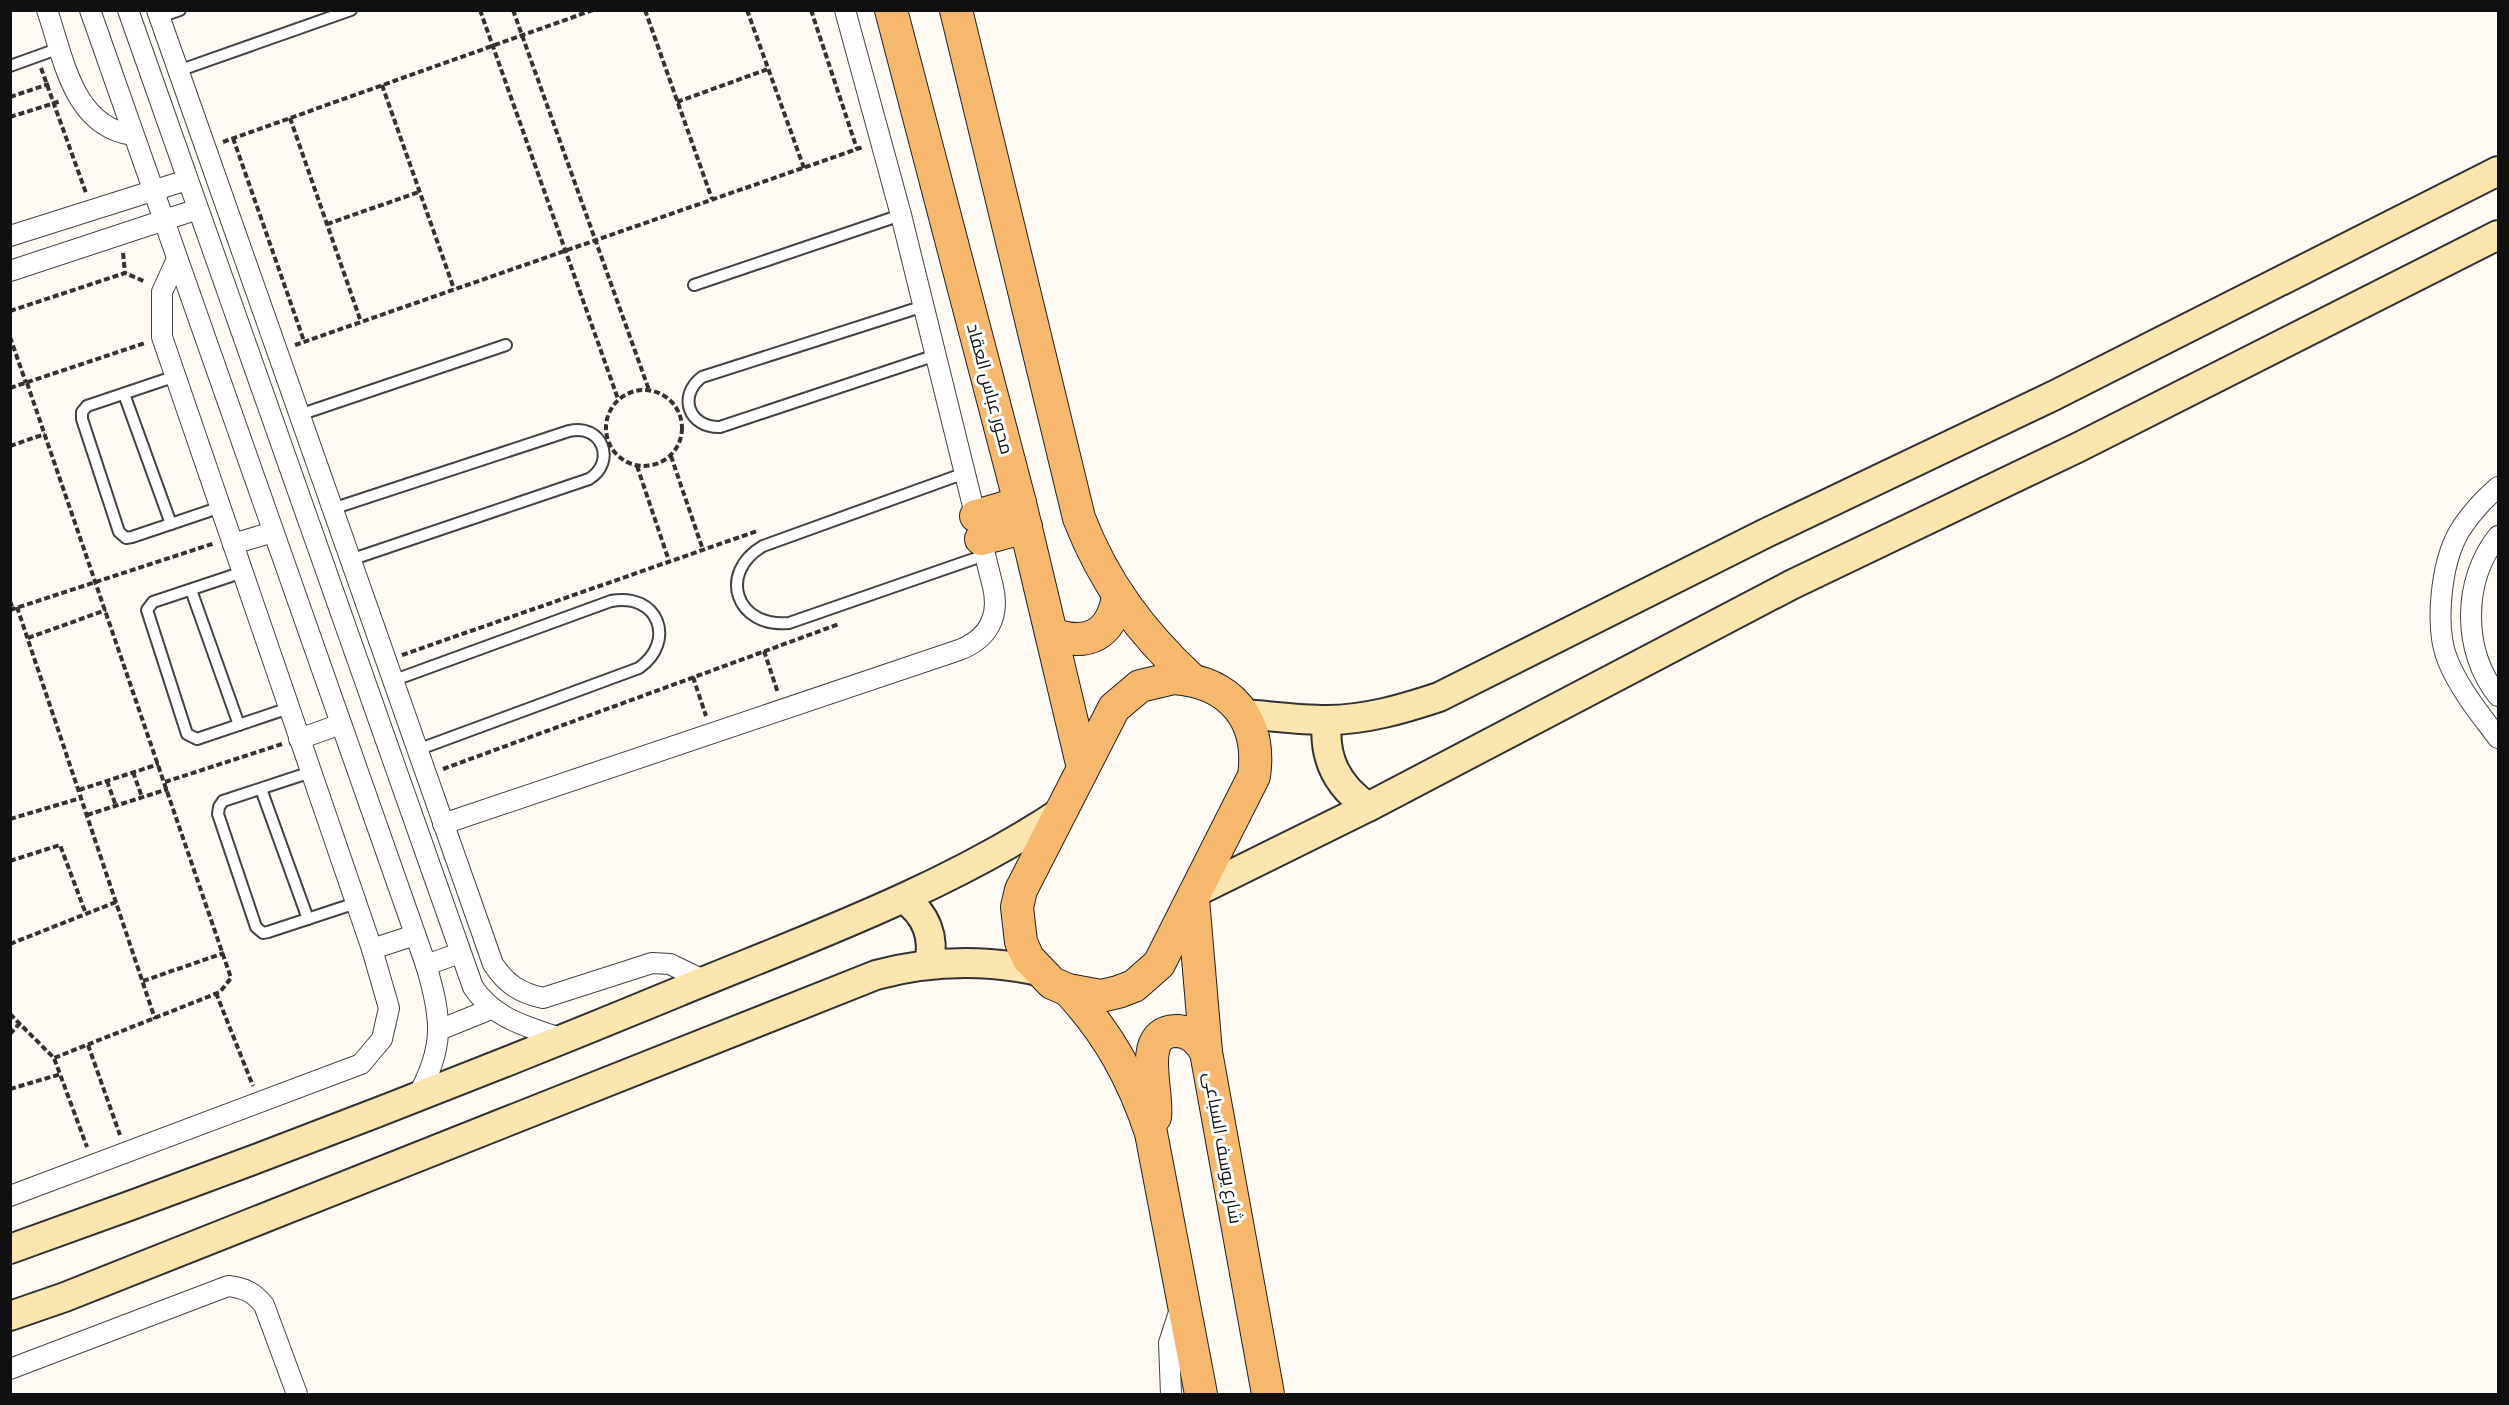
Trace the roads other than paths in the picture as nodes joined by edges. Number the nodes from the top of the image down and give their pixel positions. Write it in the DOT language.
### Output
graph roads {
  1 [pos="47,10"];
  2 [pos="90,10"];
  3 [pos="128,10"];
  4 [pos="180,10"];
  5 [pos="351,10"];
  6 [pos="845,10"];
  7 [pos="891,10"];
  8 [pos="956,10"];
  9 [pos="159,14"];
  10 [pos="60,48"];
  11 [pos="10,52"];
  12 [pos="13,65"];
  13 [pos="178,71"];
  14 [pos="133,135"];
  15 [pos="2499,171"];
  16 [pos="187,180"];
  17 [pos="153,190"];
  18 [pos="198,209"];
  19 [pos="901,215"];
  20 [pos="164,221"];
  21 [pos="2499,235"];
  22 [pos="10,236"];
  23 [pos="177,259"];
  24 [pos="10,271"];
  25 [pos="694,285"];
  26 [pos="924,306"];
  27 [pos="506,345"];
  28 [pos="936,355"];
  29 [pos="176,376"];
  30 [pos="124,394"];
  31 [pos="299,415"];
  32 [pos="965,473"];
  33 [pos="2499,487"];
  34 [pos="220,507"];
  35 [pos="332,509"];
  36 [pos="1023,515"];
  37 [pos="171,524"];
  38 [pos="273,532"];
  39 [pos="2499,536"];
  40 [pos="981,537"];
  41 [pos="232,541"];
  42 [pos="350,560"];
  43 [pos="243,572"];
  44 [pos="191,590"];
  45 [pos="1118,597"];
  46 [pos="1052,634"];
  47 [pos="1191,679"];
  48 [pos="392,681"];
  49 [pos="2499,696"];
  50 [pos="289,708"];
  51 [pos="1244,714"];
  52 [pos="1327,720"];
  53 [pos="341,724"];
  54 [pos="239,725"];
  55 [pos="2499,738"];
  56 [pos="300,739"];
  57 [pos="417,750"];
  58 [pos="1083,768"];
  59 [pos="311,772"];
  60 [pos="261,789"];
  61 [pos="1368,807"];
  62 [pos="1061,812"];
  63 [pos="443,824"];
  64 [pos="464,883"];
  65 [pos="1194,895"];
  66 [pos="904,899"];
  67 [pos="356,903"];
  68 [pos="308,919"];
  69 [pos="452,927"];
  70 [pos="416,934"];
  71 [pos="372,949"];
  72 [pos="460,953"];
  73 [pos="929,963"];
  74 [pos="426,965"];
  75 [pos="1039,971"];
  76 [pos="705,981"];
  77 [pos="1068,990"];
  78 [pos="491,1008"];
  79 [pos="439,1030"];
  80 [pos="563,1040"];
  81 [pos="1206,1053"];
  82 [pos="417,1097"];
  83 [pos="1151,1133"];
  84 [pos="10,1196"];
  85 [pos="10,1249"];
  86 [pos="1184,1298"];
  87 [pos="10,1316"];
  88 [pos="10,1369"];
  89 [pos="297,1395"];
  90 [pos="1171,1395"];
  91 [pos="1201,1395"];
  92 [pos="1268,1395"];
  1 -- 10 [label="street"];
  2 -- 14 [label="street"];
  3 -- 16 [label="street"];
  4 -- 9 [label="lane"];
  5 -- 13 [label="lane"];
  6 -- 19 [label="street"];
  7 -- 36 [label="main road, محور عباس العقاد"];
  8 -- 45 [label="main road"];
  9 -- 13 [label="street"];
  10 -- 12 [label="lane"];
  10 -- 14 [label="street"];
  11 -- 12 [label="lane"];
  13 -- 31 [label="street"];
  14 -- 17 [label="street"];
  15 -- 52 [label="main road"];
  16 -- 17 [label="street"];
  16 -- 18 [label="street"];
  17 -- 20 [label="street"];
  17 -- 22 [label="street"];
  18 -- 20 [label="street"];
  18 -- 69 [label="street"];
  19 -- 25 [label="lane"];
  19 -- 26 [label="street"];
  20 -- 23 [label="street"];
  20 -- 24 [label="street"];
  21 -- 61 [label="main road"];
  23 -- 29 [label="street"];
  23 -- 38 [label="street"];
  26 -- 28 [label="street"];
  26 -- 28 [label="lane"];
  27 -- 31 [label="lane"];
  28 -- 32 [label="street"];
  29 -- 30 [label="lane"];
  29 -- 34 [label="street"];
  30 -- 37 [label="lane"];
  30 -- 37 [label="lane"];
  31 -- 35 [label="street"];
  32 -- 40 [label="street"];
  32 -- 40 [label="lane"];
  33 -- 55 [label="street"];
  34 -- 37 [label="lane"];
  34 -- 41 [label="street"];
  35 -- 42 [label="street"];
  35 -- 42 [label="lane"];
  36 -- 40 [label="main road"];
  36 -- 46 [label="main road, محور عباس العقاد"];
  38 -- 41 [label="street"];
  38 -- 53 [label="street"];
  39 -- 49 [label="street"];
  40 -- 63 [label="street"];
  41 -- 43 [label="street"];
  42 -- 48 [label="street"];
  43 -- 44 [label="lane"];
  43 -- 50 [label="street"];
  44 -- 54 [label="lane"];
  44 -- 54 [label="lane"];
  45 -- 46 [label="main road"];
  45 -- 47 [label="main road"];
  46 -- 58 [label="main road, محور عباس العقاد"];
  47 -- 51 [label="main road"];
  47 -- 58 [label="main road"];
  48 -- 57 [label="street"];
  48 -- 57 [label="lane"];
  50 -- 54 [label="lane"];
  50 -- 56 [label="street"];
  51 -- 52 [label="main road"];
  51 -- 65 [label="main road"];
  52 -- 61 [label="main road"];
  53 -- 56 [label="street"];
  53 -- 70 [label="street"];
  56 -- 59 [label="street"];
  57 -- 63 [label="street"];
  58 -- 62 [label="main road"];
  59 -- 60 [label="lane"];
  59 -- 67 [label="street"];
  60 -- 68 [label="lane"];
  60 -- 68 [label="lane"];
  61 -- 65 [label="main road"];
  62 -- 66 [label="main road"];
  62 -- 75 [label="main road"];
  63 -- 64 [label="street"];
  64 -- 69 [label="street"];
  64 -- 76 [label="street"];
  65 -- 77 [label="main road"];
  65 -- 81 [label="main road, شارع يوسف السباعى"];
  66 -- 73 [label="main road"];
  66 -- 76 [label="main road"];
  67 -- 68 [label="lane"];
  67 -- 71 [label="street"];
  69 -- 72 [label="street"];
  70 -- 71 [label="street"];
  70 -- 74 [label="street"];
  71 -- 84 [label="street"];
  72 -- 74 [label="street"];
  72 -- 78 [label="street"];
  73 -- 75 [label="main road"];
  73 -- 87 [label="main road"];
  74 -- 79 [label="street"];
  75 -- 77 [label="main road"];
  76 -- 80 [label="main road"];
  77 -- 83 [label="main road"];
  78 -- 79 [label="street"];
  78 -- 80 [label="street"];
  79 -- 82 [label="street"];
  80 -- 82 [label="main road"];
  81 -- 83 [label="main road"];
  81 -- 92 [label="main road, شارع يوسف السباعى"];
  82 -- 85 [label="main road"];
  83 -- 86 [label="main road"];
  86 -- 90 [label="street"];
  86 -- 91 [label="main road"];
  88 -- 89 [label="street"];
}
